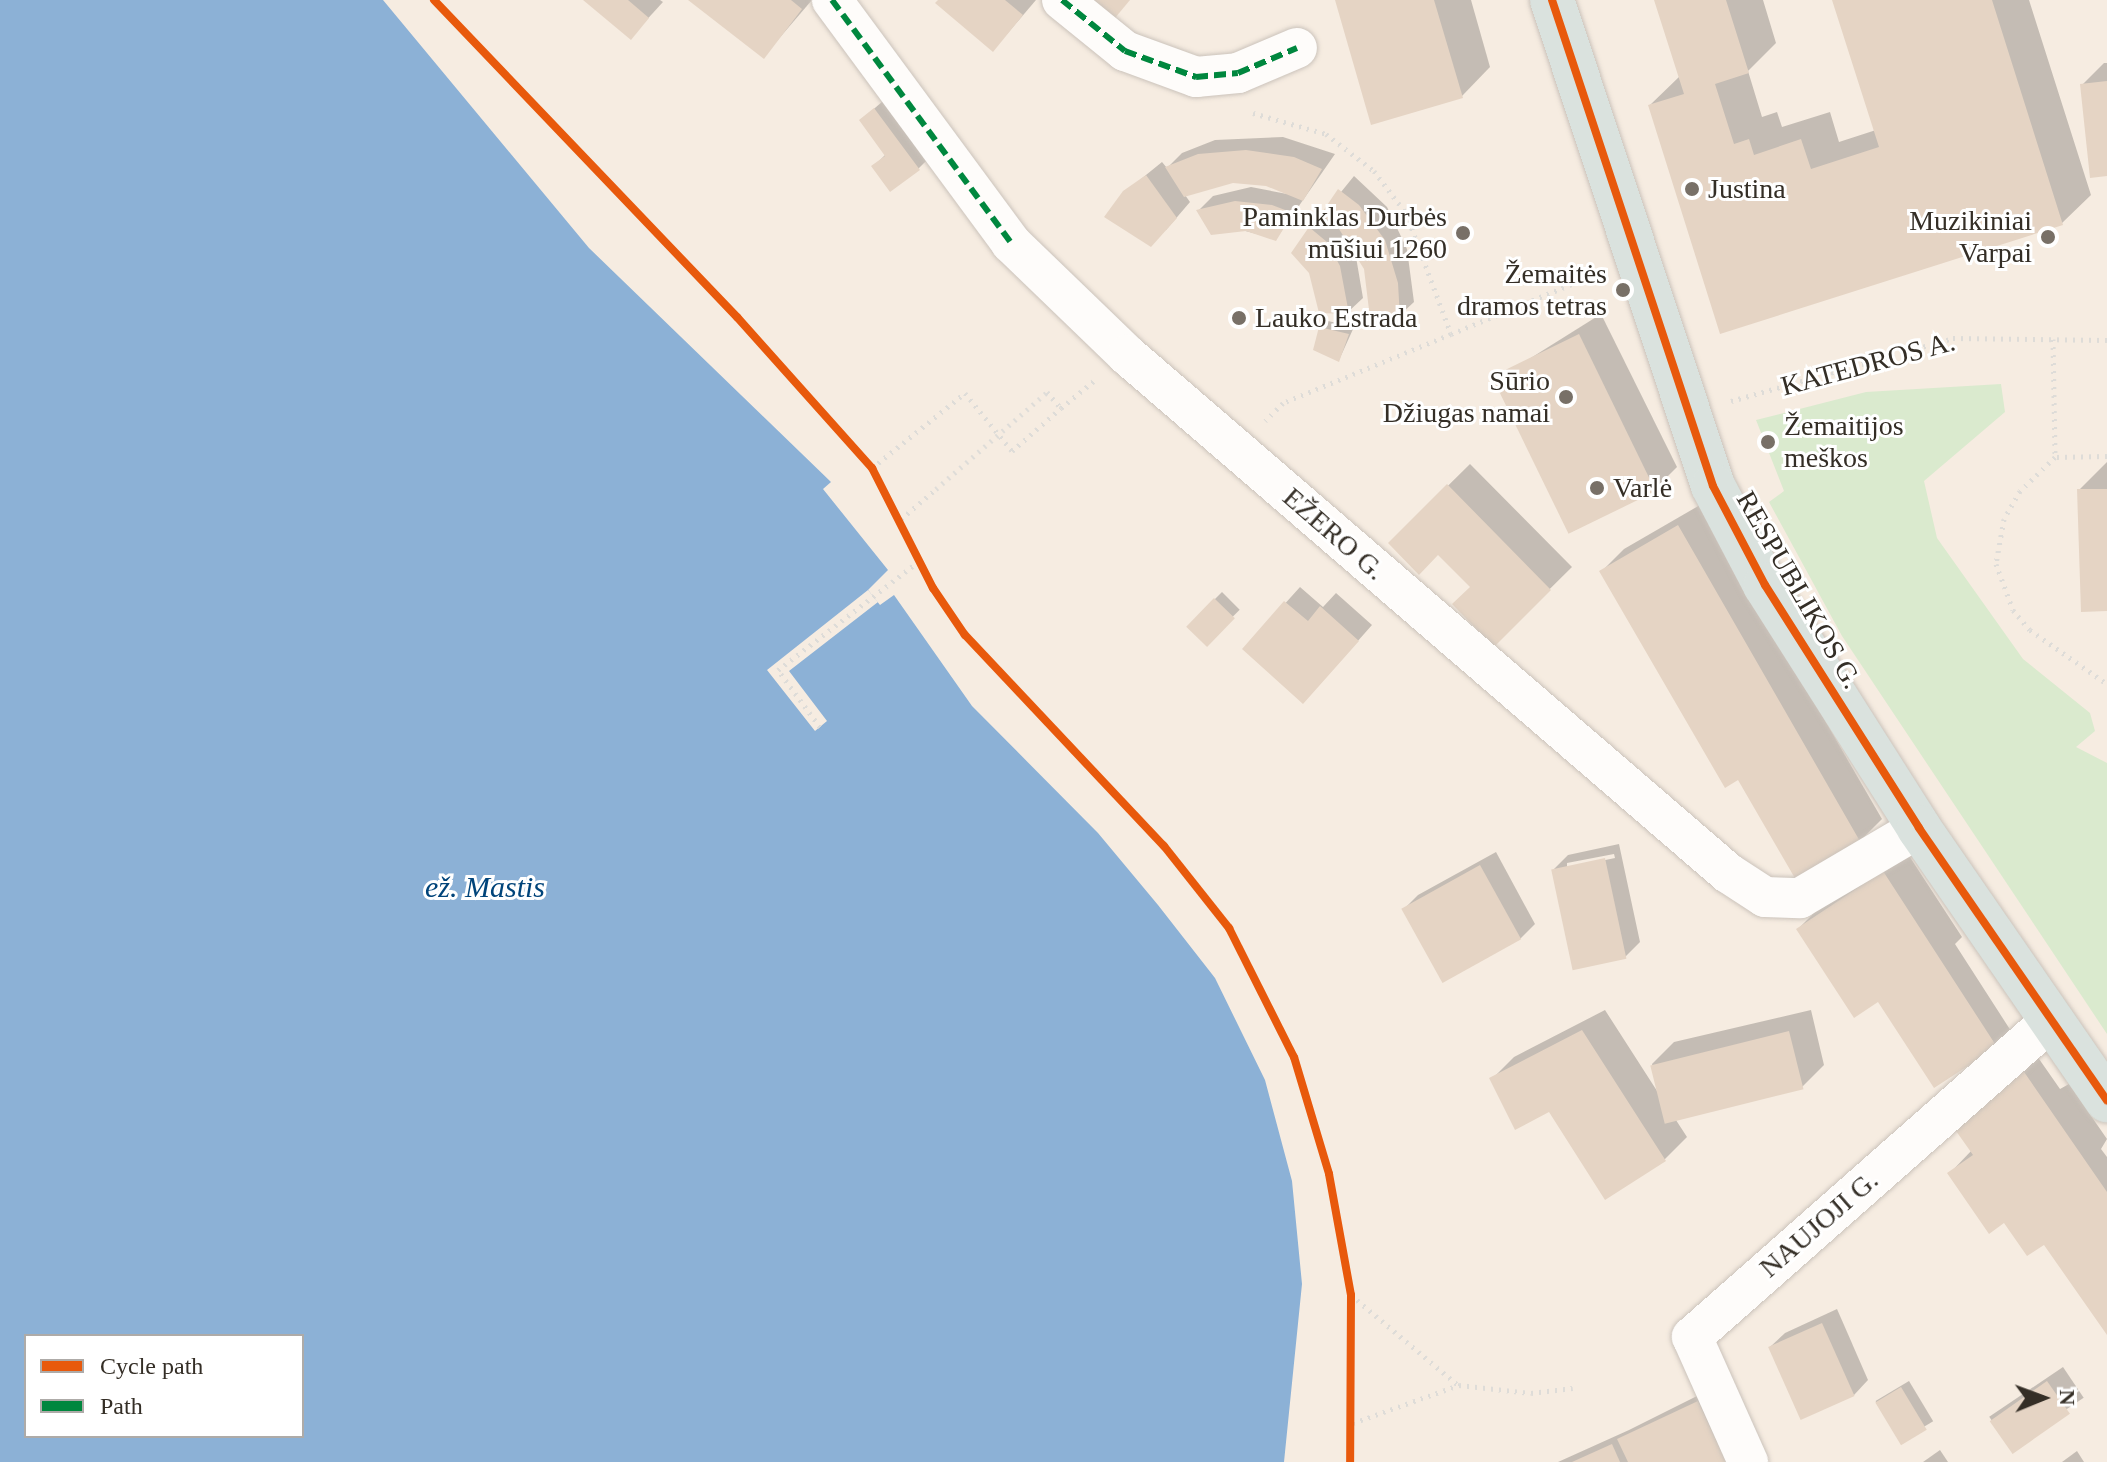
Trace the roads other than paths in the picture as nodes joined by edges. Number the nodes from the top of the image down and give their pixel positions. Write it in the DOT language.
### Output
graph roads {
  1 [pos="832,0"];
  2 [pos="1062,0"];
  3 [pos="1552,0"];
  4 [pos="1297,48"];
  5 [pos="1919,828"];
  6 [pos="2050,1021"];
  7 [pos="2107,1101"];
  8 [pos="1748,1462"];
  1 -- 5 [label="street, EŽERO G."];
  2 -- 4 [label="street"];
  3 -- 5 [label="main road, RESPUBLIKOS G."];
  5 -- 6 [label="main road, RESPUBLIKOS G."];
  6 -- 7 [label="main road, RESPUBLIKOS G."];
  6 -- 8 [label="street, NAUJOJI G."];
}
